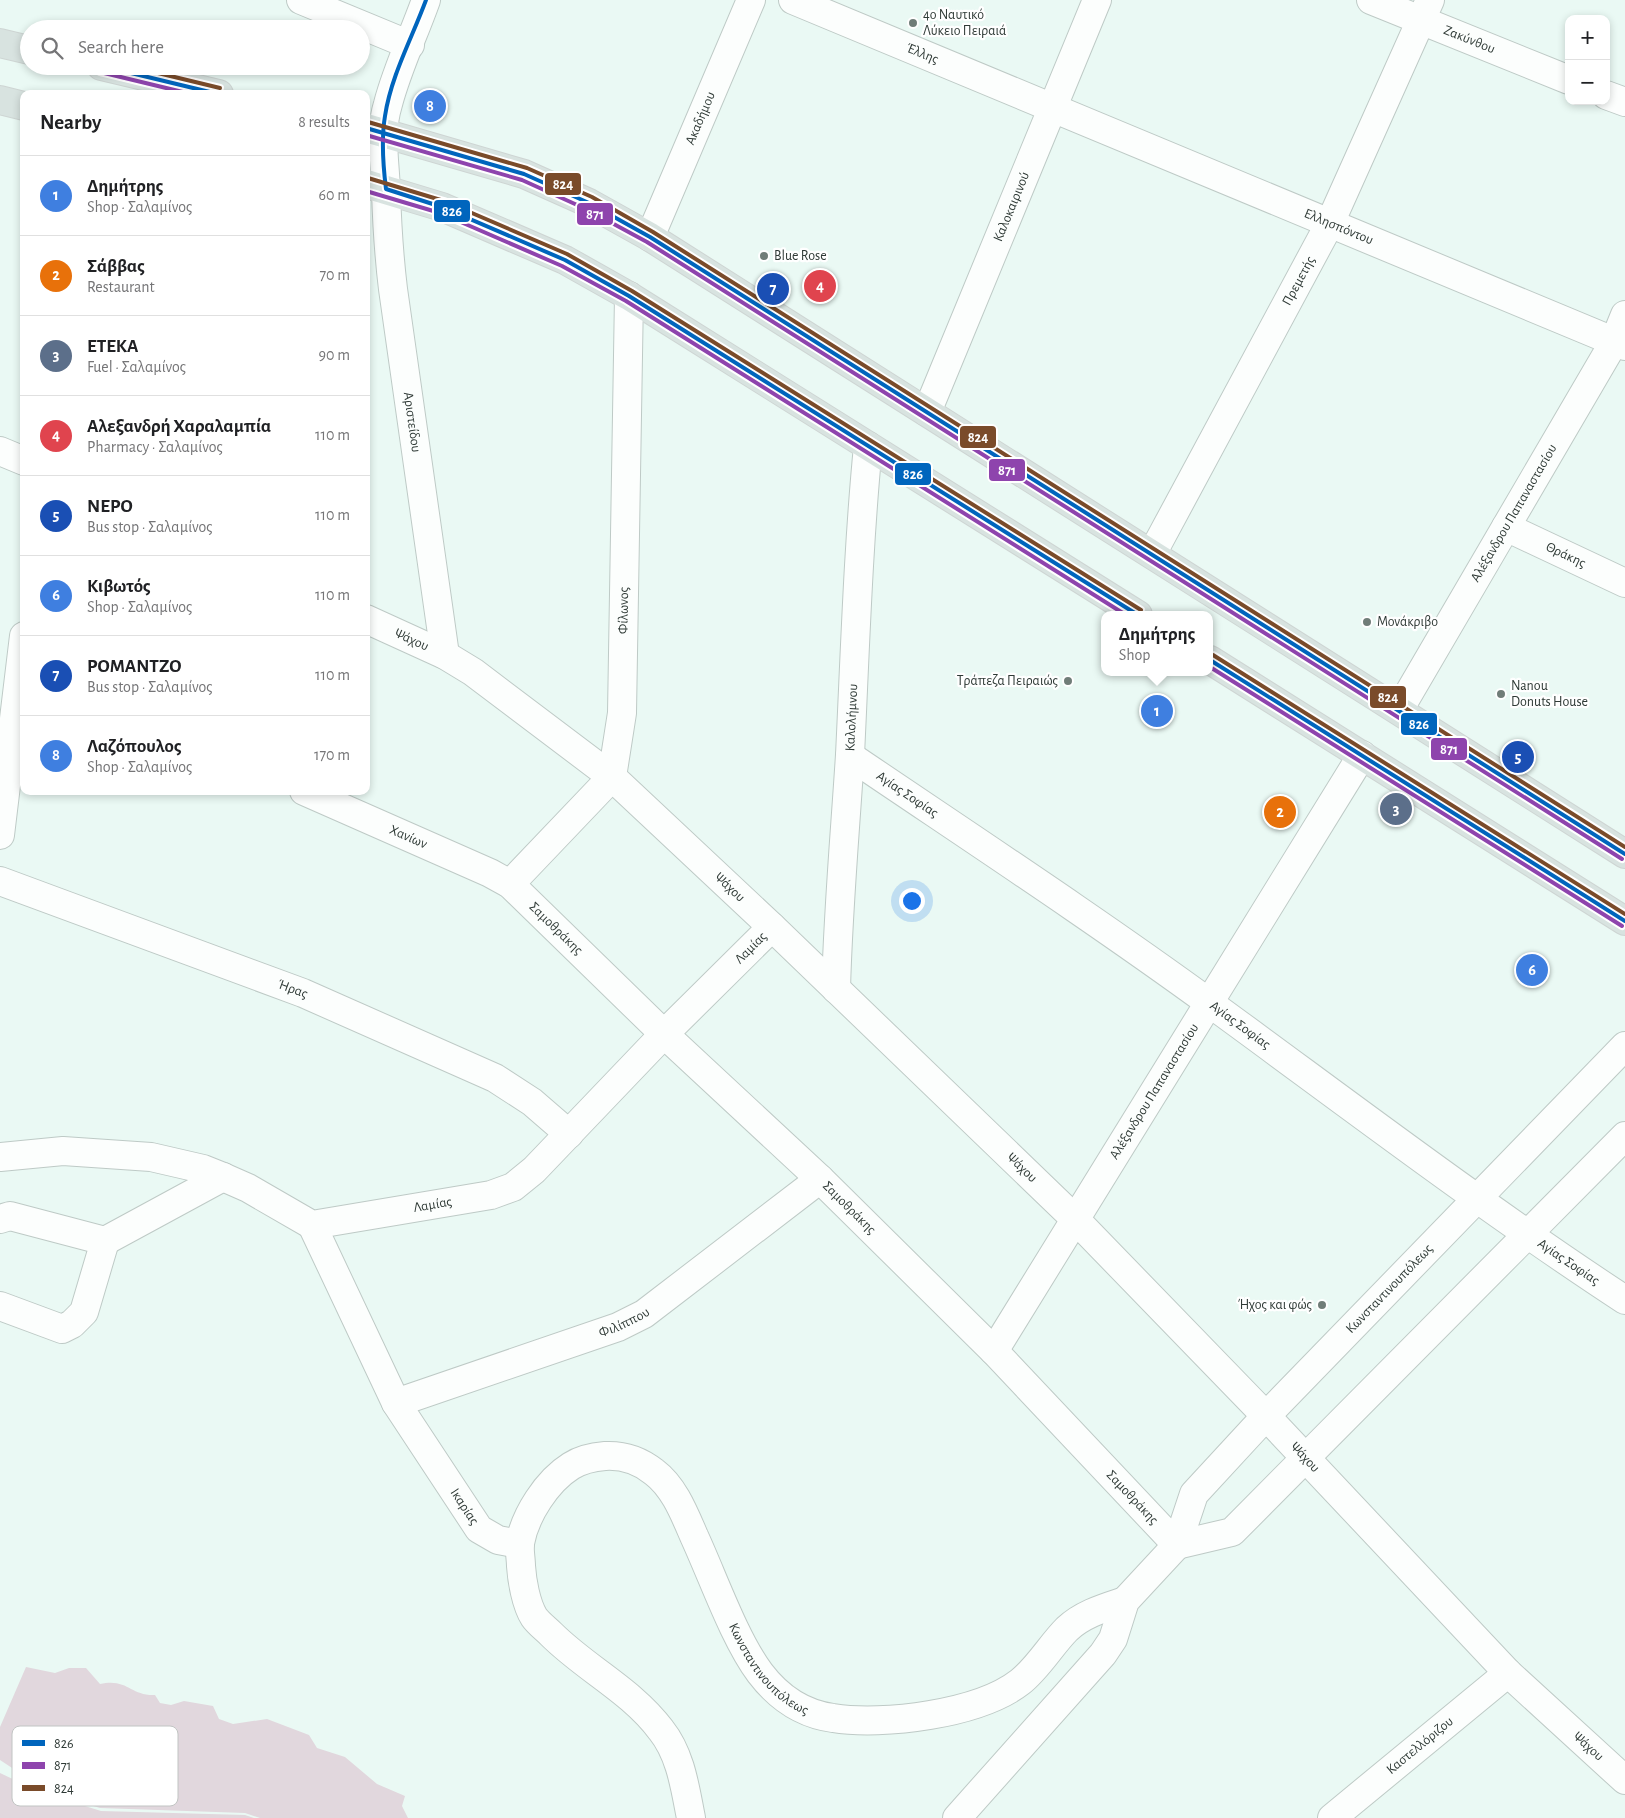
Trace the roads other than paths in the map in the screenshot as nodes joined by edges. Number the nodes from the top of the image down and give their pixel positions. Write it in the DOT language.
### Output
graph roads {
  1 [pos="301,0"];
  2 [pos="426,0"];
  3 [pos="751,0"];
  4 [pos="793,0"];
  5 [pos="1096,0"];
  6 [pos="1371,0"];
  7 [pos="1425,11"];
  8 [pos="349,20"];
  9 [pos="370,28"];
  10 [pos="0,43"];
  11 [pos="410,45"];
  12 [pos="20,48"];
  13 [pos="139,75"];
  14 [pos="1565,78"];
  15 [pos="202,90"];
  16 [pos="1610,96"];
  17 [pos="0,100"];
  18 [pos="1625,102"];
  19 [pos="20,105"];
  20 [pos="1051,108"];
  21 [pos="375,130"];
  22 [pos="376,186"];
  23 [pos="1330,223"];
  24 [pos="650,237"];
  25 [pos="629,296"];
  26 [pos="1625,315"];
  27 [pos="1620,344"];
  28 [pos="927,412"];
  29 [pos="868,446"];
  30 [pos="0,451"];
  31 [pos="20,459"];
  32 [pos="1506,527"];
  33 [pos="1152,554"];
  34 [pos="1625,583"];
  35 [pos="1132,611"];
  36 [pos="370,621"];
  37 [pos="20,648"];
  38 [pos="445,655"];
  39 [pos="1213,662"];
  40 [pos="14,666"];
  41 [pos="1399,710"];
  42 [pos="1362,755"];
  43 [pos="850,756"];
  44 [pos="612,777"];
  45 [pos="313,795"];
  46 [pos="0,835"];
  47 [pos="1625,854"];
  48 [pos="0,881"];
  49 [pos="510,884"];
  50 [pos="1625,921"];
  51 [pos="772,926"];
  52 [pos="836,989"];
  53 [pos="1208,1002"];
  54 [pos="664,1034"];
  55 [pos="1625,1046"];
  56 [pos="569,1134"];
  57 [pos="1625,1136"];
  58 [pos="0,1157"];
  59 [pos="223,1178"];
  60 [pos="820,1179"];
  61 [pos="1477,1200"];
  62 [pos="0,1218"];
  63 [pos="1074,1218"];
  64 [pos="312,1225"];
  65 [pos="1527,1236"];
  66 [pos="105,1241"];
  67 [pos="1625,1300"];
  68 [pos="0,1306"];
  69 [pos="994,1351"];
  70 [pos="396,1404"];
  71 [pos="1266,1416"];
  72 [pos="1306,1459"];
  73 [pos="520,1544"];
  74 [pos="1177,1545"];
  75 [pos="1124,1601"];
  76 [pos="1508,1673"];
  77 [pos="1625,1780"];
  78 [pos="691,1818"];
  79 [pos="957,1818"];
  80 [pos="1332,1818"];
  1 -- 8 [label="street"];
  2 -- 11 [label="street, Αριστείδου"];
  3 -- 24 [label="street, Ακαδήμου"];
  4 -- 20 [label="street, Έλλης"];
  5 -- 20 [label="street, Καλοκαιρινού"];
  6 -- 7 [label="street, Ζακύνθου"];
  7 -- 14 [label="street, Ζακύνθου"];
  7 -- 23 [label="street, Πρεμετής"];
  9 -- 11 [label="street"];
  10 -- 12 [label="main road"];
  11 -- 21 [label="street, Αριστείδου"];
  13 -- 15 [label="main road"];
  16 -- 18 [label="street"];
  17 -- 19 [label="main road"];
  20 -- 23 [label="street, Ελλησπόντου"];
  20 -- 28 [label="street, Καλοκαιρινού"];
  21 -- 22 [label="street, Αριστείδου"];
  21 -- 24 [label="main road"];
  22 -- 25 [label="main road"];
  22 -- 38 [label="street, Αριστείδου"];
  23 -- 27 [label="street, Ελλησπόντου"];
  23 -- 33 [label="street, Πρεμετής"];
  24 -- 28 [label="main road"];
  25 -- 29 [label="main road"];
  25 -- 44 [label="street, Φίλωνος"];
  26 -- 27 [label="street, Αλέξανδρου Παπαναστασίου"];
  27 -- 32 [label="street, Αλέξανδρου Παπαναστασίου"];
  28 -- 33 [label="main road"];
  29 -- 35 [label="main road"];
  29 -- 43 [label="street, Καλολήμνου"];
  30 -- 31 [label="street"];
  32 -- 34 [label="street, Θράκης"];
  32 -- 41 [label="street, Αλέξανδρου Παπαναστασίου"];
  33 -- 41 [label="main road"];
  36 -- 38 [label="street, Ψάχου"];
  37 -- 40 [label="street"];
  38 -- 44 [label="street, Ψάχου"];
  39 -- 42 [label="main road"];
  40 -- 46 [label="street"];
  41 -- 47 [label="main road"];
  42 -- 50 [label="main road"];
  42 -- 53 [label="street, Αλέξανδρου Παπαναστασίου"];
  43 -- 52 [label="street, Καλολήμνου"];
  43 -- 53 [label="street, Αγίας Σοφίας"];
  44 -- 49 [label="street"];
  44 -- 51 [label="street, Ψάχου"];
  45 -- 49 [label="street, Χανίων"];
  48 -- 56 [label="street, Ήρας"];
  49 -- 54 [label="street, Σαμοθράκης"];
  51 -- 52 [label="street, Ψάχου"];
  51 -- 54 [label="street, Λαμίας"];
  52 -- 63 [label="street, Ψάχου"];
  53 -- 61 [label="street, Αγίας Σοφίας"];
  53 -- 63 [label="street, Αλέξανδρου Παπαναστασίου"];
  54 -- 56 [label="street, Λαμίας"];
  54 -- 60 [label="street, Σαμοθράκης"];
  55 -- 61 [label="street, Κωνσταντινουπόλεως"];
  56 -- 64 [label="street, Λαμίας"];
  57 -- 65 [label="street"];
  58 -- 59 [label="street"];
  59 -- 64 [label="street"];
  59 -- 66 [label="street"];
  60 -- 69 [label="street, Σαμοθράκης"];
  60 -- 70 [label="street, Φιλίππου"];
  61 -- 65 [label="street, Αγίας Σοφίας"];
  61 -- 71 [label="street, Κωνσταντινουπόλεως"];
  62 -- 66 [label="street"];
  63 -- 69 [label="street, Αλέξανδρου Παπαναστασίου"];
  63 -- 71 [label="street, Ψάχου"];
  64 -- 70 [label="street, Ικαρίας"];
  65 -- 67 [label="street, Αγίας Σοφίας"];
  65 -- 72 [label="street"];
  66 -- 68 [label="street"];
  69 -- 74 [label="street, Σαμοθράκης"];
  70 -- 73 [label="street, Ικαρίας"];
  71 -- 72 [label="street, Ψάχου"];
  71 -- 74 [label="street, Κωνσταντινουπόλεως"];
  72 -- 74 [label="street"];
  72 -- 76 [label="street, Ψάχου"];
  73 -- 75 [label="street, Κωνσταντινουπόλεως"];
  73 -- 78 [label="street"];
  74 -- 75 [label="street, Κωνσταντινουπόλεως"];
  75 -- 79 [label="street, Κωνσταντινουπόλεως"];
  76 -- 77 [label="street, Ψάχου"];
  76 -- 80 [label="street, Καστελλόριζου"];
}
